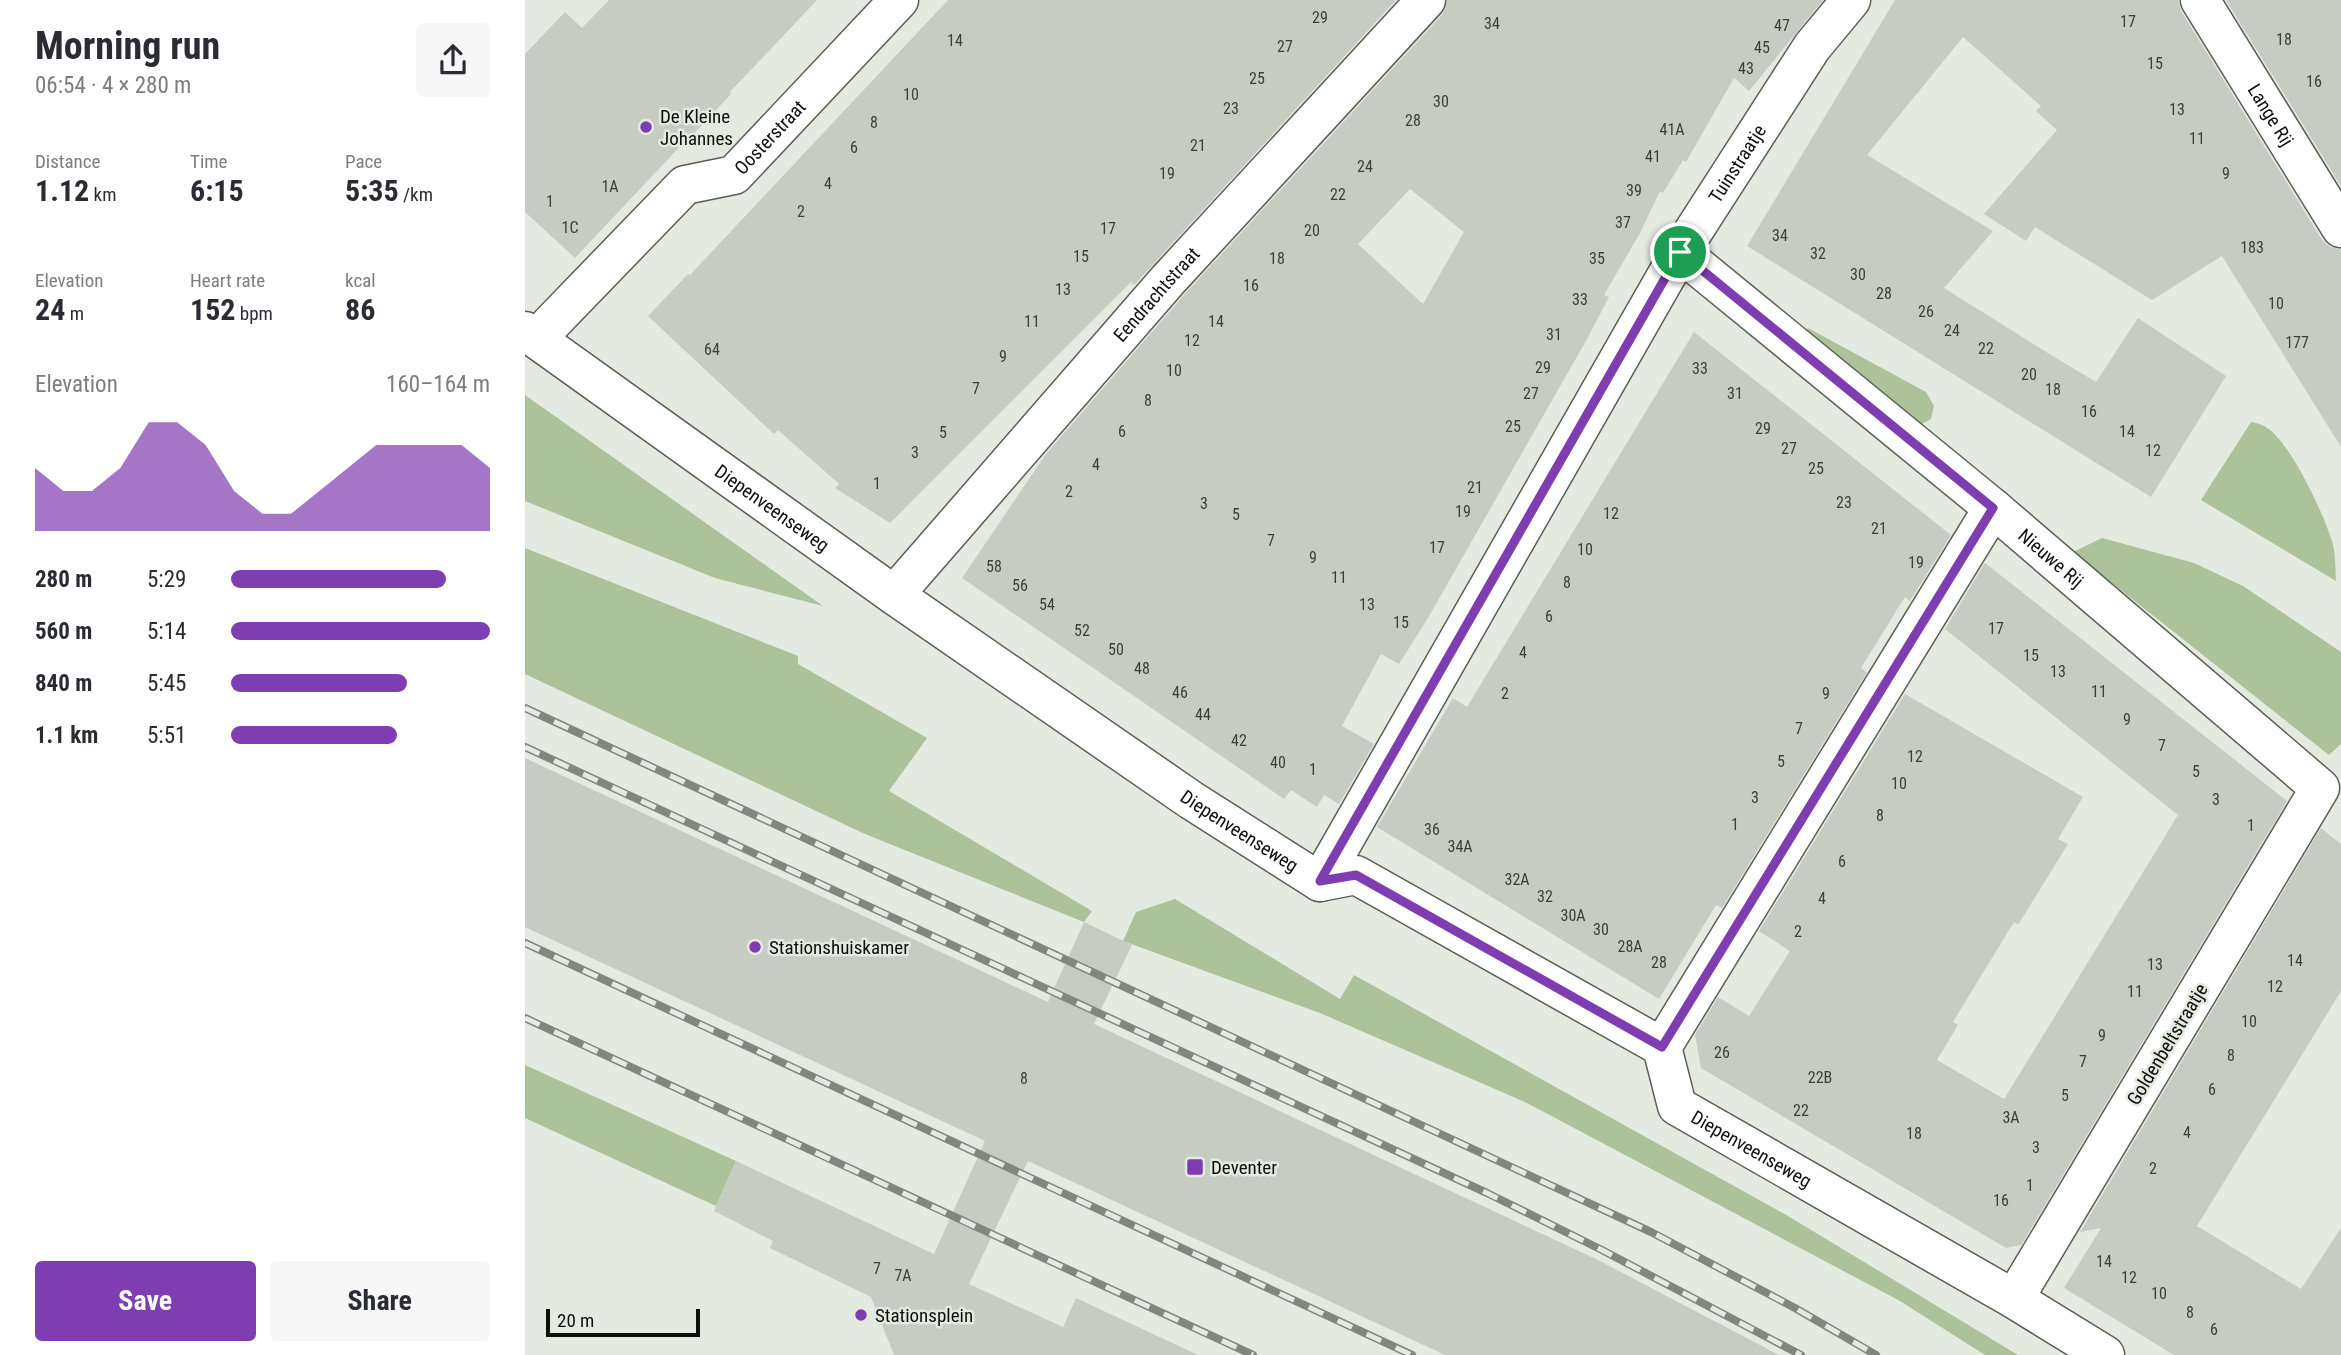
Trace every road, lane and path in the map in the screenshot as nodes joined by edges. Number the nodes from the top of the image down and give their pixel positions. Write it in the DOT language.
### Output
graph roads {
  1 [pos="899,0"];
  2 [pos="1426,0"];
  3 [pos="1851,0"];
  4 [pos="2200,0"];
  5 [pos="2341,228"];
  6 [pos="1680,252"];
  7 [pos="531,335"];
  8 [pos="1993,508"];
  9 [pos="894,595"];
  10 [pos="2320,788"];
  11 [pos="1320,881"];
  12 [pos="1662,1047"];
  13 [pos="2014,1299"];
  14 [pos="2105,1355"];
  1 -- 7 [label="street, Oosterstraat"];
  2 -- 9 [label="street, Eendrachtstraat"];
  3 -- 6 [label="street, Tuinstraatje"];
  4 -- 5 [label="street, Lange Rij"];
  6 -- 8 [label="street, Nieuwe Rij"];
  6 -- 11 [label="street, Tuinstraatje"];
  7 -- 9 [label="street, Diepenveenseweg"];
  8 -- 10 [label="street, Nieuwe Rij"];
  8 -- 12 [label="street"];
  9 -- 11 [label="street, Diepenveenseweg"];
  10 -- 13 [label="street, Goldenbeltstraatje"];
  11 -- 12 [label="street, Diepenveenseweg"];
  12 -- 13 [label="street, Diepenveenseweg"];
  13 -- 14 [label="street, Diepenveenseweg"];
}
